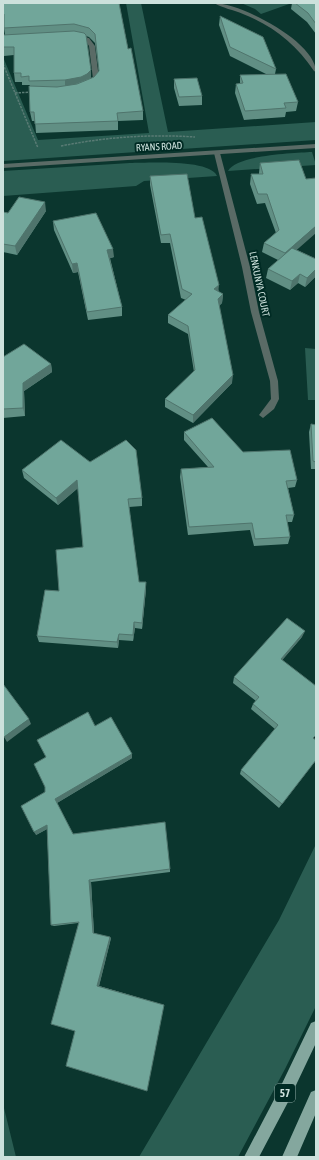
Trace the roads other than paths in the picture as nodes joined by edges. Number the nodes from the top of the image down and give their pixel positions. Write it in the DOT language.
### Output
graph roads {
  1 [pos="217,3"];
  2 [pos="63,37"];
  3 [pos="315,67"];
  4 [pos="84,88"];
  5 [pos="316,146"];
  6 [pos="217,153"];
  7 [pos="3,166"];
  8 [pos="263,415"];
  9 [pos="316,1028"];
  10 [pos="316,1097"];
  11 [pos="251,1157"];
  12 [pos="289,1157"];
  1 -- 3 [label="street"];
  2 -- 4 [label="street"];
  5 -- 6 [label="street, RYANS ROAD"];
  6 -- 7 [label="street, RYANS ROAD"];
  6 -- 8 [label="street, LENKUNYA COURT"];
  9 -- 11 [label="main road, 57"];
  10 -- 12 [label="main road, 57"];
}
